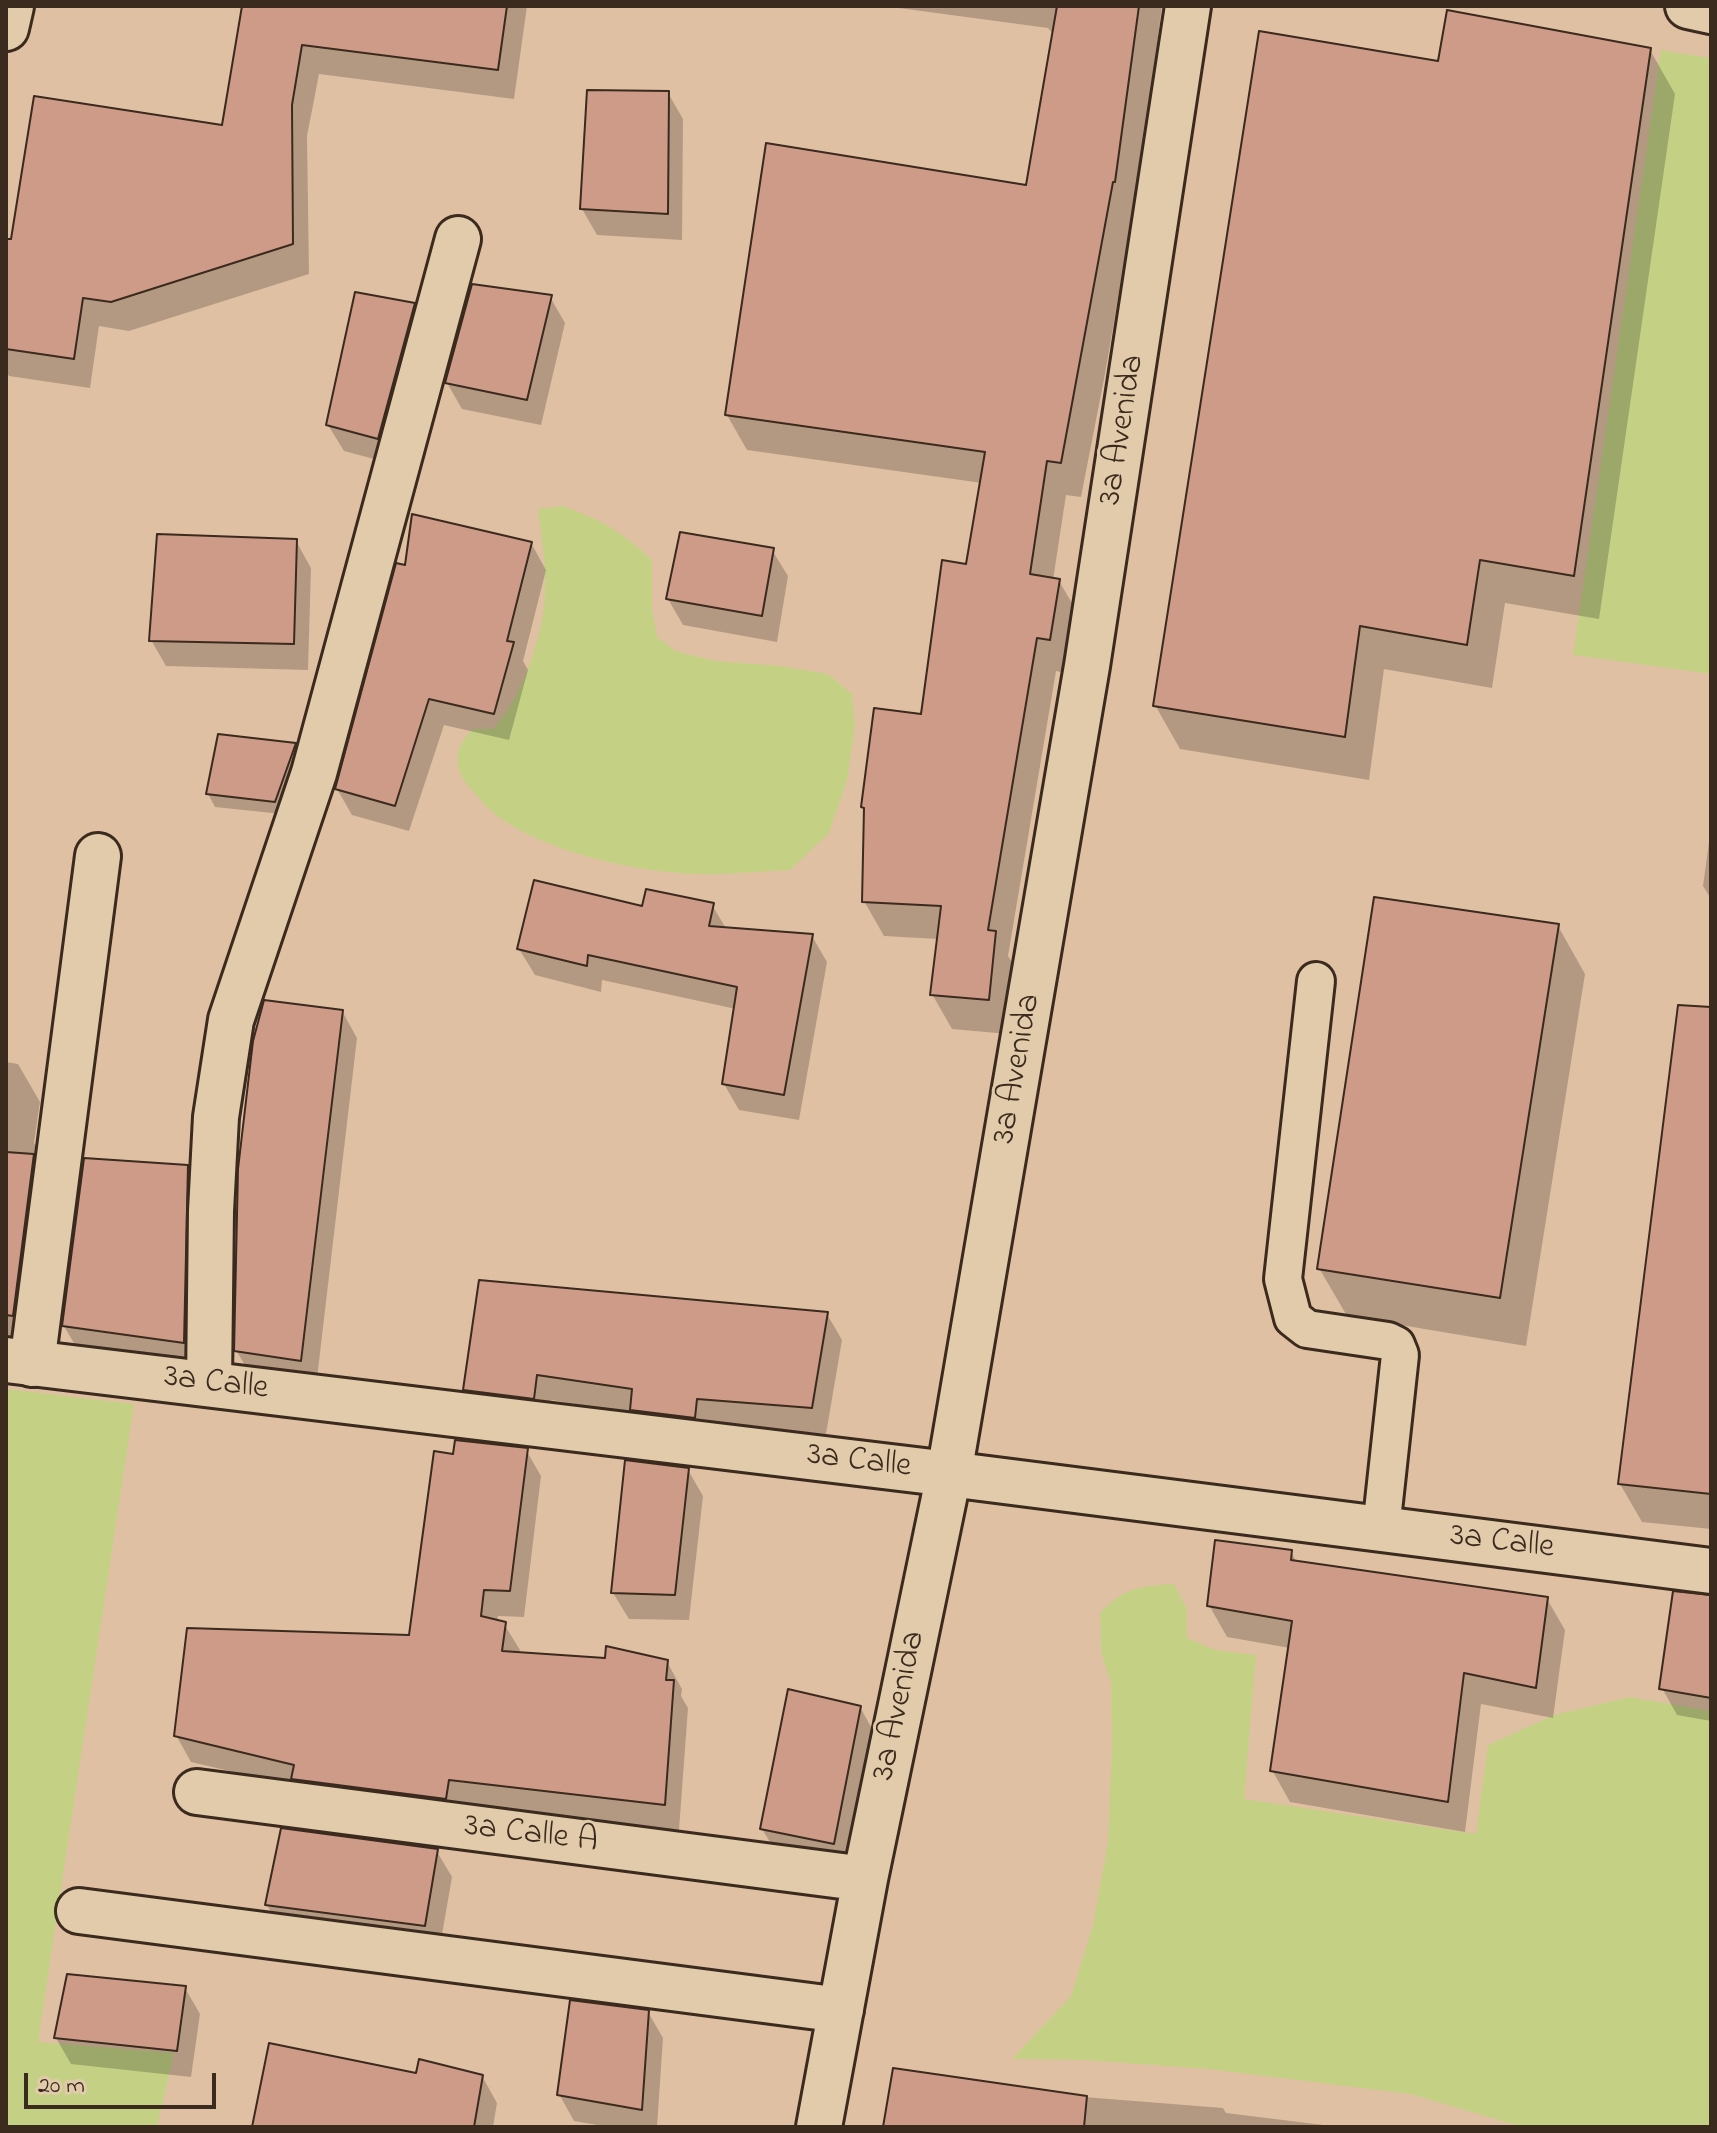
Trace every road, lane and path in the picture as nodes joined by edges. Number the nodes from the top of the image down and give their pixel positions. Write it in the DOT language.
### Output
graph roads {
  1 [pos="11,6"];
  2 [pos="1188,6"];
  3 [pos="1688,6"];
  4 [pos="1711,11"];
  5 [pos="6,28"];
  6 [pos="458,239"];
  7 [pos="98,856"];
  8 [pos="1316,981"];
  9 [pos="19,1362"];
  10 [pos="209,1384"];
  11 [pos="949,1474"];
  12 [pos="1381,1529"];
  13 [pos="1711,1571"];
  14 [pos="197,1792"];
  15 [pos="865,1879"];
  16 [pos="79,1911"];
  17 [pos="841,2010"];
  18 [pos="819,2127"];
  1 -- 5 [label="street"];
  2 -- 11 [label="street, 3a Avenida"];
  3 -- 4 [label="street"];
  6 -- 10 [label="street"];
  7 -- 9 [label="street"];
  8 -- 12 [label="lane"];
  9 -- 10 [label="street, 3a Calle"];
  10 -- 11 [label="street, 3a Calle"];
  11 -- 12 [label="street, 3a Calle"];
  11 -- 15 [label="street, 3a Avenida"];
  12 -- 13 [label="street, 3a Calle"];
  14 -- 15 [label="street, 3a Calle A"];
  15 -- 17 [label="street, 3a Avenida"];
  16 -- 17 [label="street"];
  17 -- 18 [label="street, 3a Avenida"];
}
